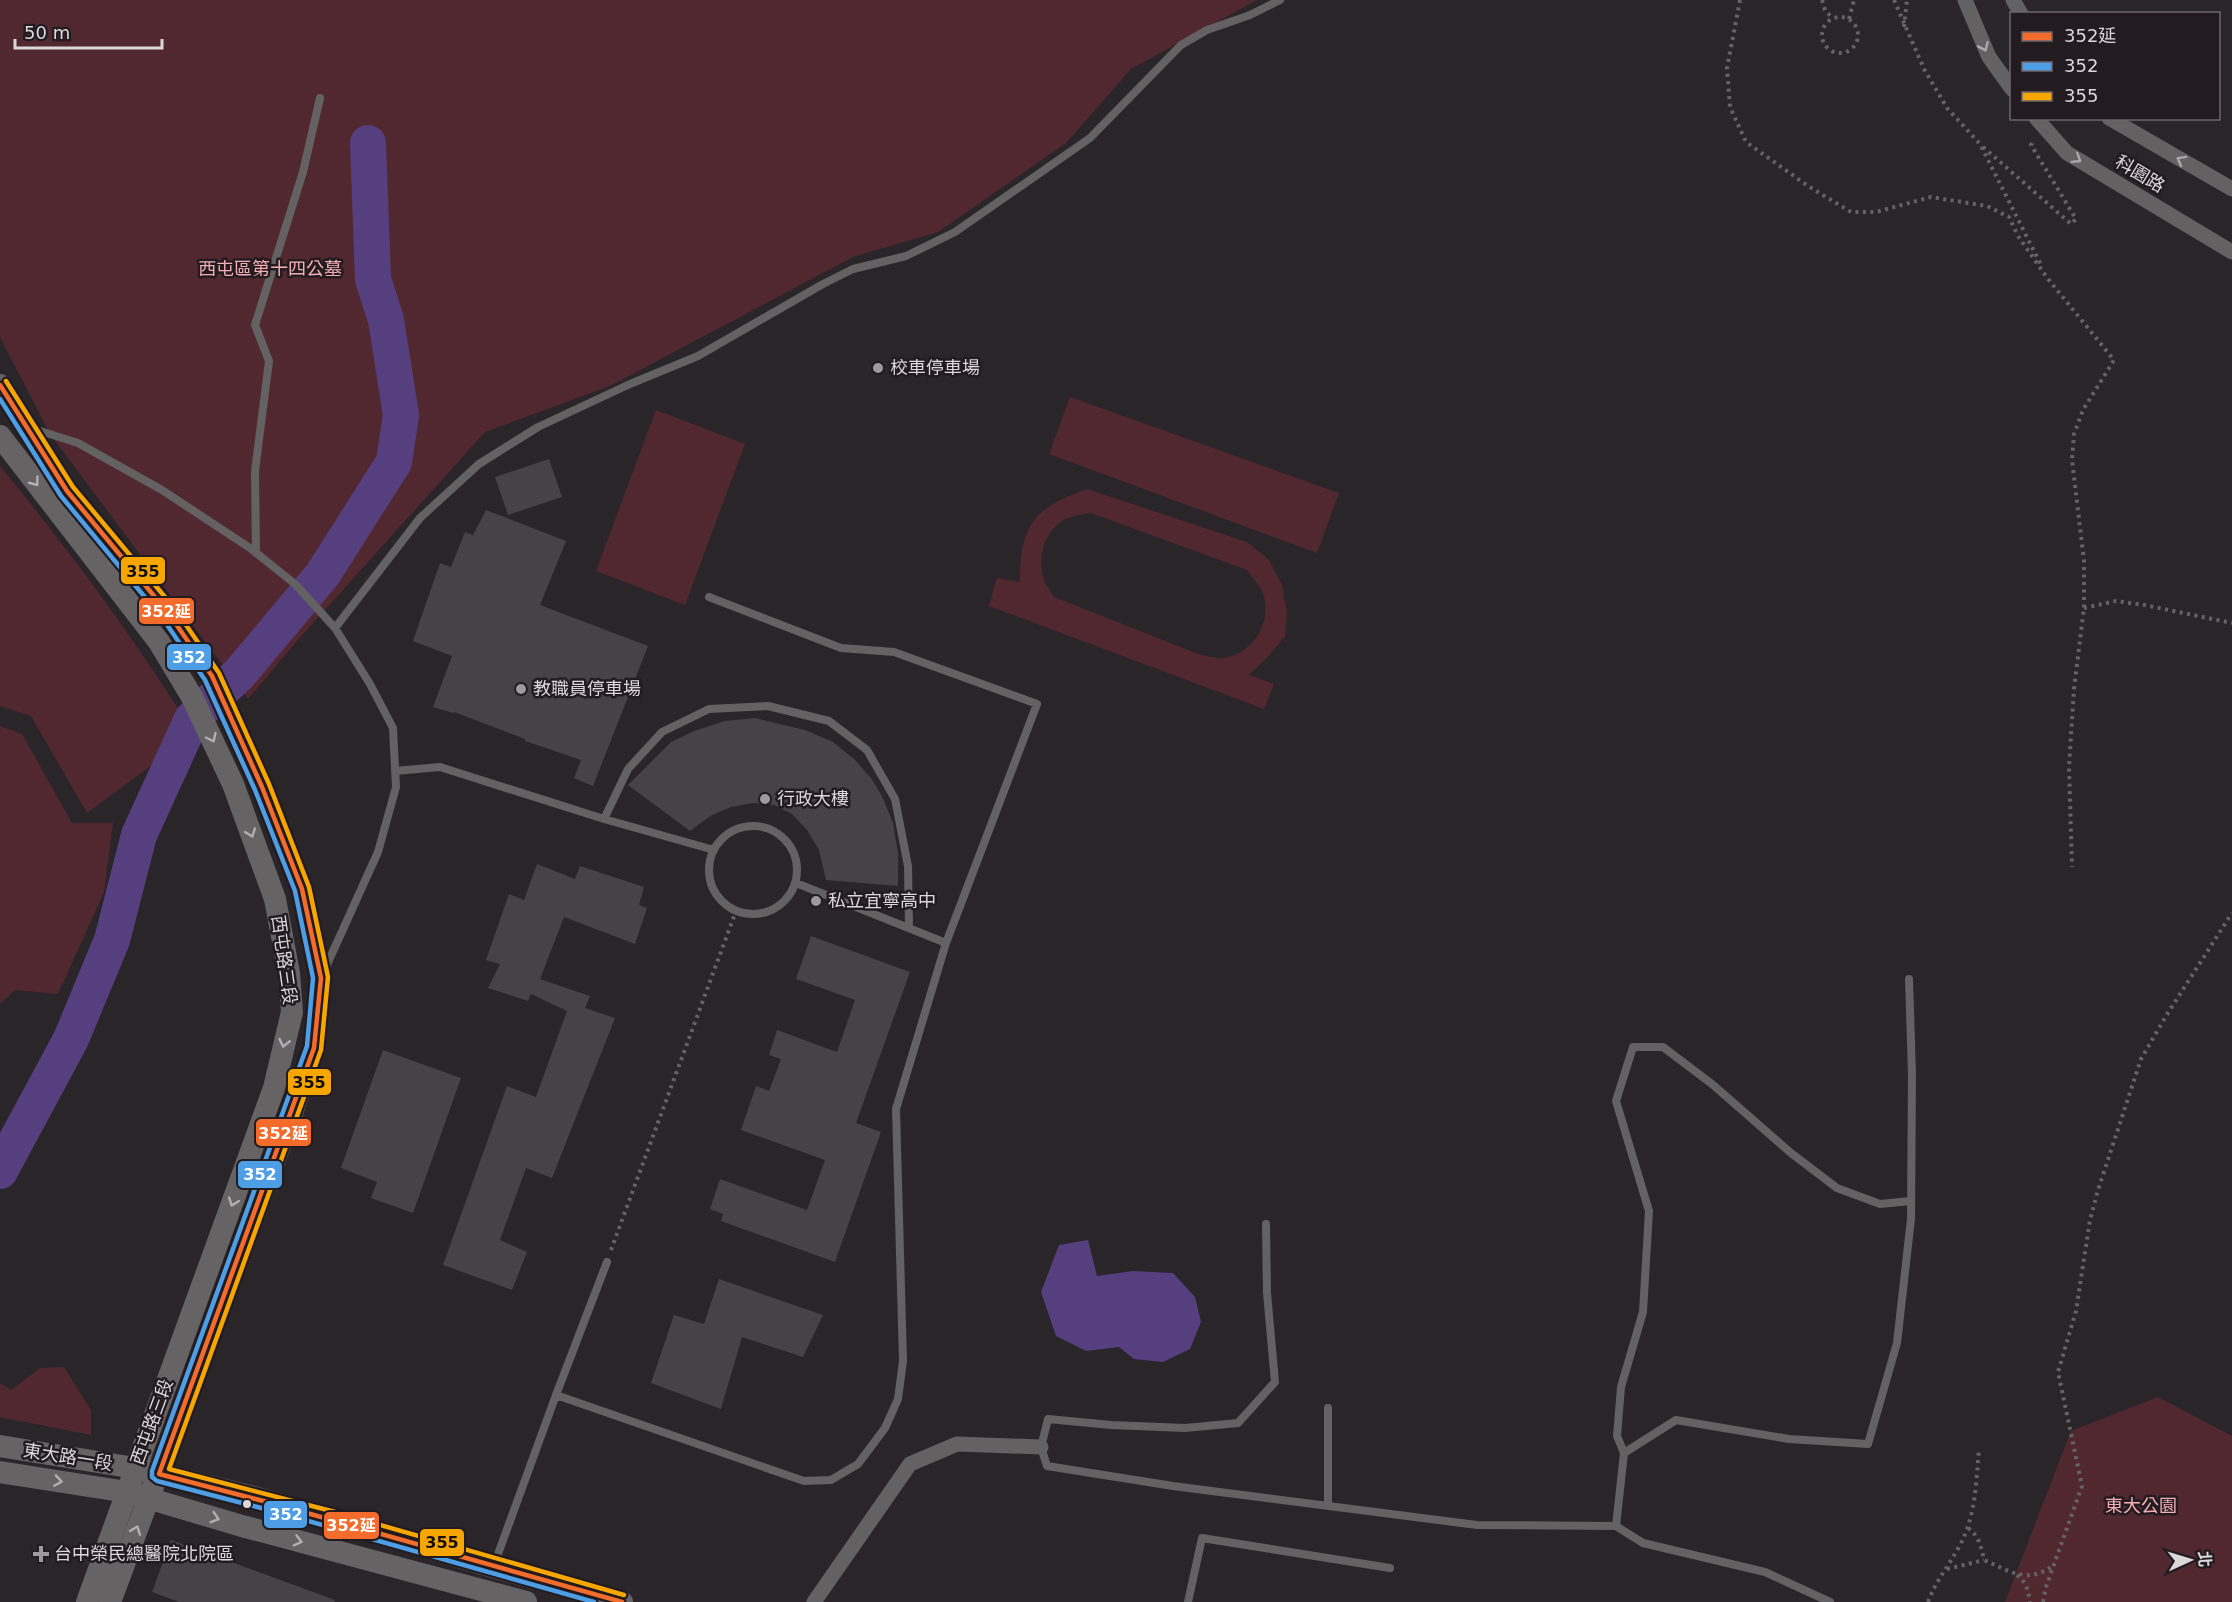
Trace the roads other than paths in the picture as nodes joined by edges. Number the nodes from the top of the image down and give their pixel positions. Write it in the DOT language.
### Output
graph roads {
  1 [pos="1280,0"];
  2 [pos="1965,0"];
  3 [pos="2010,86"];
  4 [pos="320,98"];
  5 [pos="2112,120"];
  6 [pos="2039,122"];
  7 [pos="2232,189"];
  8 [pos="2232,252"];
  9 [pos="0,385"];
  10 [pos="27,426"];
  11 [pos="0,436"];
  12 [pos="256,553"];
  13 [pos="709,597"];
  14 [pos="335,628"];
  15 [pos="396,771"];
  16 [pos="604,819"];
  17 [pos="714,850"];
  18 [pos="796,883"];
  19 [pos="909,928"];
  20 [pos="946,943"];
  21 [pos="321,978"];
  22 [pos="1909,979"];
  23 [pos="1911,1201"];
  24 [pos="1266,1224"];
  25 [pos="607,1262"];
  26 [pos="556,1395"];
  27 [pos="1328,1408"];
  28 [pos="0,1446"];
  29 [pos="1041,1447"];
  30 [pos="1624,1453"];
  31 [pos="135,1468"];
  32 [pos="0,1472"];
  33 [pos="159,1474"];
  34 [pos="138,1495"];
  35 [pos="1328,1505"];
  36 [pos="1616,1526"];
  37 [pos="493,1567"];
  38 [pos="1390,1568"];
  39 [pos="484,1597"];
  40 [pos="87,1602"];
  41 [pos="110,1602"];
  42 [pos="526,1602"];
  43 [pos="622,1602"];
  44 [pos="814,1602"];
  45 [pos="1188,1602"];
  46 [pos="1830,1602"];
  1 -- 14 [label="lane"];
  2 -- 3 [label="street, one-way"];
  4 -- 12 [label="lane"];
  7 -- 5 [label="street, 科園路, one-way"];
  6 -- 8 [label="street, 科園路, one-way"];
  9 -- 10 [label="street, 西屯路三段"];
  10 -- 12 [label="lane"];
  10 -- 21 [label="street, 西屯路三段"];
  11 -- 31 [label="street, 西屯路三段, one-way"];
  12 -- 14 [label="lane"];
  13 -- 20 [label="lane"];
  14 -- 15 [label="lane"];
  15 -- 16 [label="lane"];
  15 -- 21 [label="lane"];
  16 -- 17 [label="lane"];
  16 -- 19 [label="lane"];
  17 -- 18 [label="lane"];
  17 -- 18 [label="lane"];
  18 -- 19 [label="lane"];
  19 -- 20 [label="lane"];
  20 -- 26 [label="lane"];
  21 -- 33 [label="street, 西屯路三段"];
  22 -- 23 [label="lane"];
  23 -- 30 [label="lane"];
  23 -- 30 [label="lane"];
  24 -- 29 [label="lane"];
  25 -- 26 [label="lane"];
  26 -- 37 [label="lane"];
  27 -- 35 [label="lane"];
  28 -- 31 [label="street, 東大路一段"];
  29 -- 35 [label="lane"];
  29 -- 44 [label="street"];
  30 -- 36 [label="lane"];
  31 -- 33 [label="street, 東大路一段"];
  31 -- 34 [label="street, 西屯路三段"];
  32 -- 34 [label="street, 東大路一段, one-way"];
  33 -- 34 [label="street, 西屯路三段"];
  33 -- 37 [label="street, 東大路一段"];
  34 -- 39 [label="street, 東大路一段, one-way"];
  34 -- 40 [label="street, 西屯路三段"];
  41 -- 34 [label="street, 西屯路三段, one-way"];
  35 -- 36 [label="lane"];
  36 -- 46 [label="lane"];
  37 -- 39 [label="street"];
  37 -- 43 [label="street, 東大路一段"];
  38 -- 45 [label="lane"];
  39 -- 42 [label="street, 東大路一段"];
}
